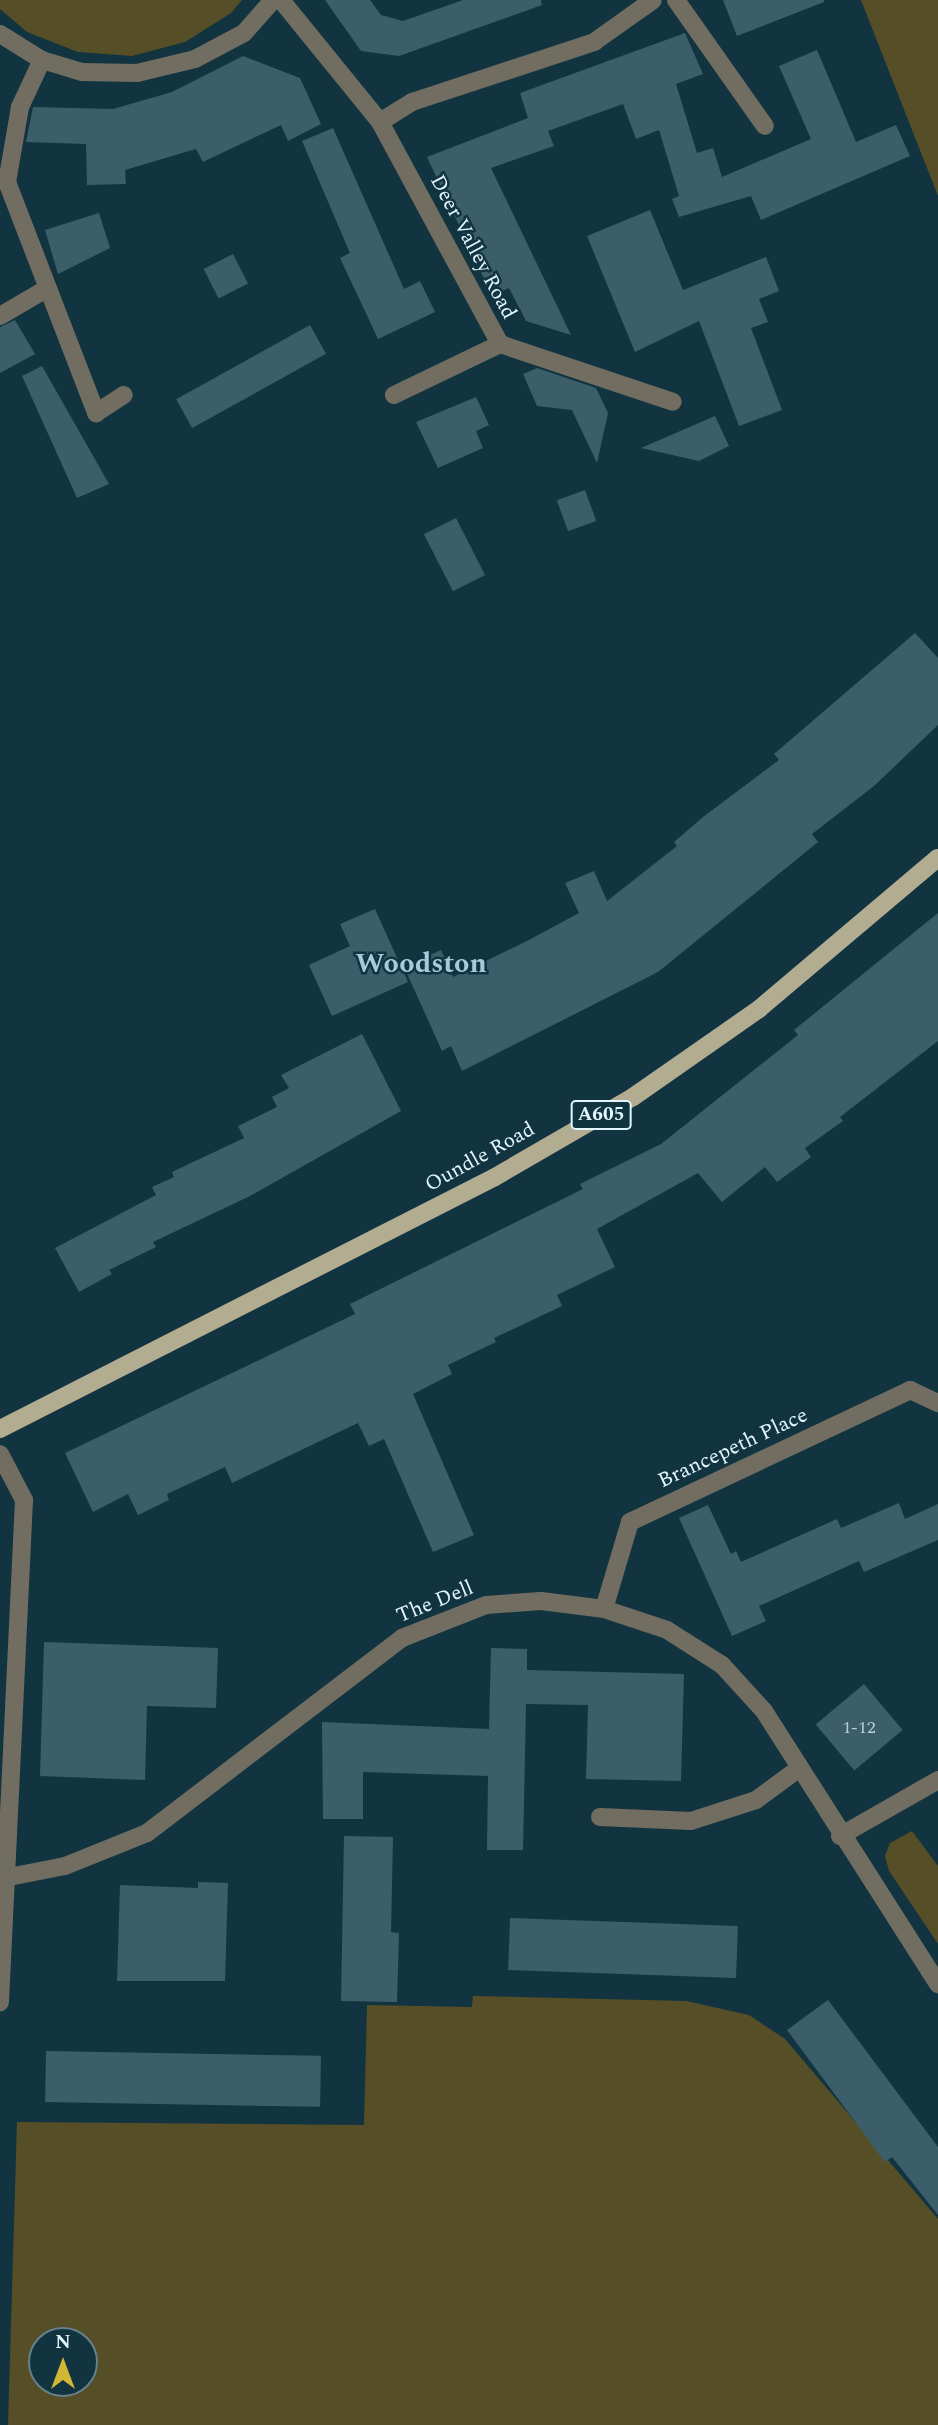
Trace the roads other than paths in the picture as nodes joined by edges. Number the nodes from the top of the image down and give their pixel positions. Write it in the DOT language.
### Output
graph roads {
  1 [pos="273,0"];
  2 [pos="281,0"];
  3 [pos="653,0"];
  4 [pos="676,0"];
  5 [pos="0,34"];
  6 [pos="42,60"];
  7 [pos="380,122"];
  8 [pos="765,125"];
  9 [pos="46,289"];
  10 [pos="0,316"];
  11 [pos="500,344"];
  12 [pos="124,395"];
  13 [pos="394,395"];
  14 [pos="673,402"];
  15 [pos="938,858"];
  16 [pos="938,1403"];
  17 [pos="0,1429"];
  18 [pos="0,1454"];
  19 [pos="604,1609"];
  20 [pos="798,1769"];
  21 [pos="938,1780"];
  22 [pos="600,1817"];
  23 [pos="840,1836"];
  24 [pos="9,1877"];
  25 [pos="938,1984"];
  26 [pos="0,2002"];
  1 -- 6 [label="street"];
  2 -- 7 [label="street, Deer Valley Road"];
  3 -- 7 [label="street"];
  4 -- 8 [label="street"];
  5 -- 6 [label="street"];
  6 -- 9 [label="street"];
  7 -- 11 [label="street, Deer Valley Road"];
  9 -- 10 [label="street"];
  9 -- 12 [label="street"];
  11 -- 13 [label="street"];
  11 -- 14 [label="street, Deer Valley Road"];
  15 -- 17 [label="main road, Oundle Road / A605"];
  16 -- 19 [label="street, Brancepeth Place"];
  18 -- 24 [label="street"];
  19 -- 20 [label="street, The Dell"];
  19 -- 24 [label="street, The Dell"];
  20 -- 22 [label="street"];
  20 -- 23 [label="street, The Dell"];
  21 -- 23 [label="street"];
  23 -- 25 [label="street, The Dell"];
  24 -- 26 [label="street"];
}
